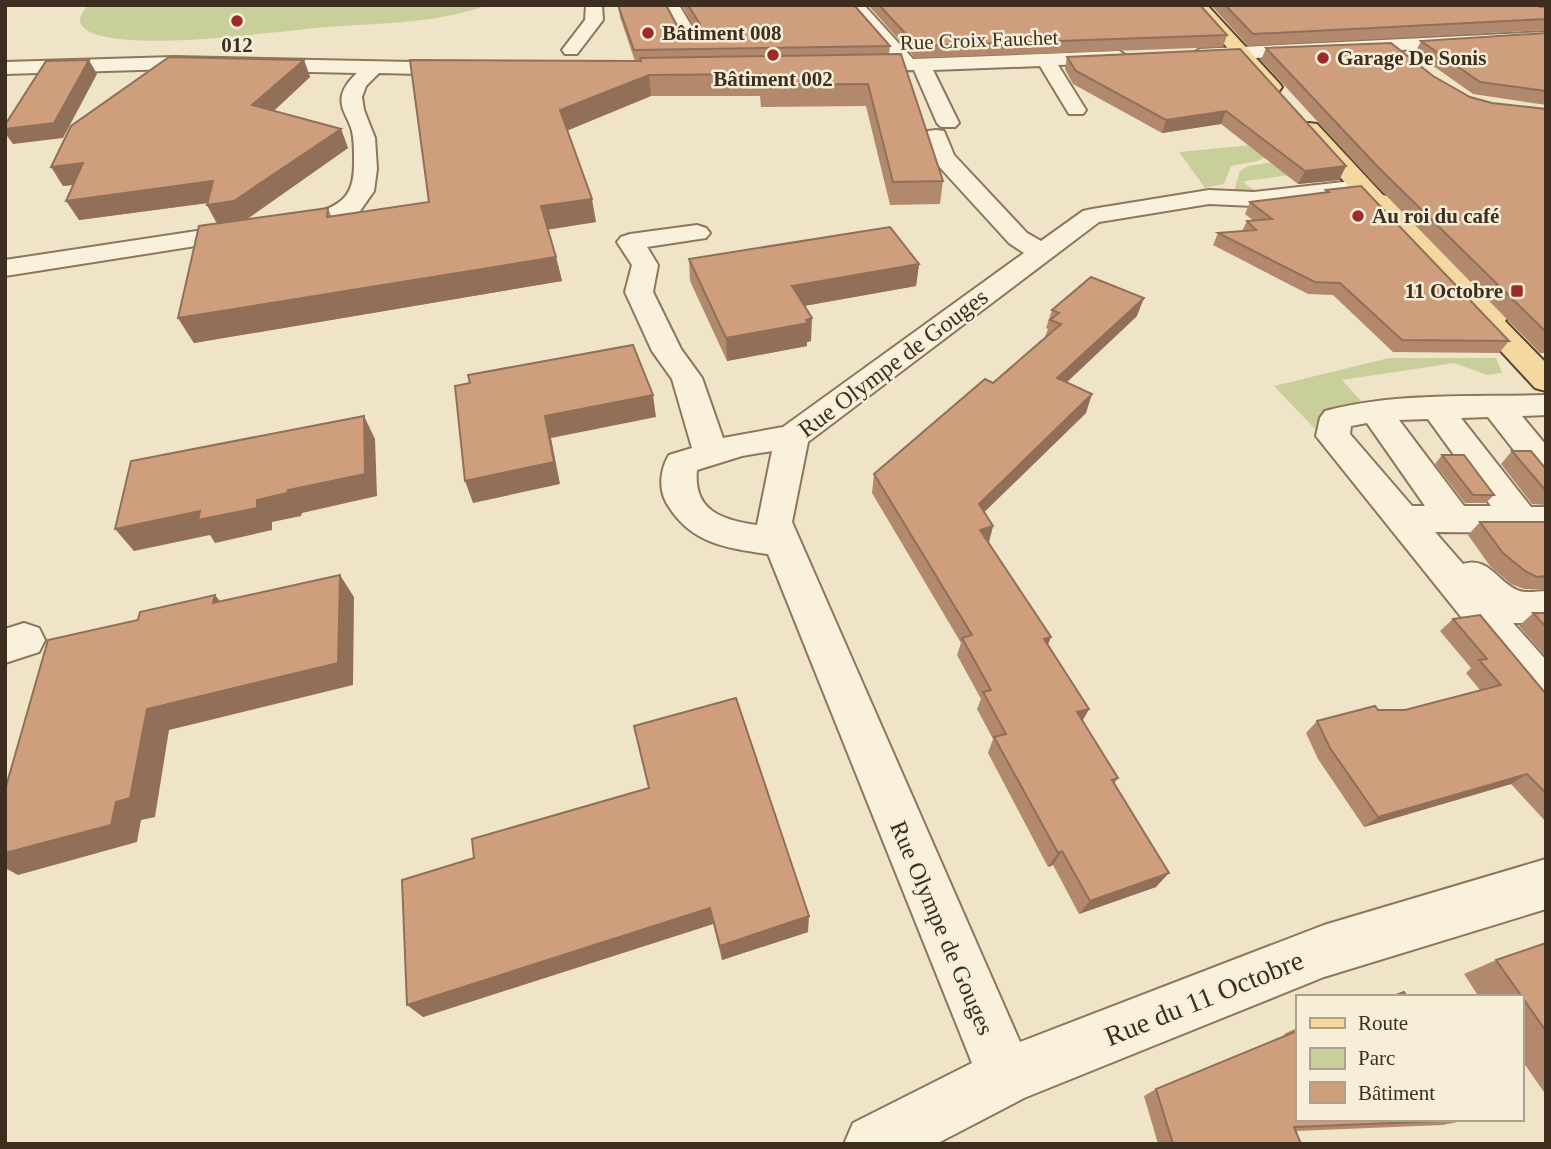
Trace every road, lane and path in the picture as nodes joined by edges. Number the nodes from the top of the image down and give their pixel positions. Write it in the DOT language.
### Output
graph roads {
  1 [pos="600,5"];
  2 [pos="671,5"];
  3 [pos="855,5"];
  4 [pos="1199,5"];
  5 [pos="594,6"];
  6 [pos="690,37"];
  7 [pos="1545,38"];
  8 [pos="1389,45"];
  9 [pos="571,50"];
  10 [pos="1177,56"];
  11 [pos="1139,57"];
  12 [pos="1250,58"];
  13 [pos="1046,60"];
  14 [pos="1410,61"];
  15 [pos="916,66"];
  16 [pos="13,67"];
  17 [pos="374,67"];
  18 [pos="831,67"];
  19 [pos="480,69"];
  20 [pos="5,83"];
  21 [pos="1290,86"];
  22 [pos="1308,104"];
  23 [pos="1076,110"];
  24 [pos="1361,187"];
  25 [pos="696,233"];
  26 [pos="1042,253"];
  27 [pos="5,268"];
  28 [pos="1517,316"];
  29 [pos="1543,390"];
  30 [pos="1496,406"];
  31 [pos="1436,408"];
  32 [pos="1375,411"];
  33 [pos="792,438"];
  34 [pos="711,454"];
  35 [pos="1546,468"];
  36 [pos="1404,519"];
  37 [pos="1454,519"];
  38 [pos="1533,520"];
  39 [pos="782,542"];
  40 [pos="1546,607"];
  41 [pos="1506,642"];
  42 [pos="1546,642"];
  43 [pos="1546,691"];
  44 [pos="1546,884"];
  45 [pos="1006,1076"];
  46 [pos="874,1144"];
  1 -- 5 [label="street"];
  2 -- 6 [label="street"];
  3 -- 15 [label="street"];
  4 -- 12 [label="main road"];
  5 -- 9 [label="street"];
  7 -- 8 [label="street"];
  8 -- 12 [label="street"];
  8 -- 14 [label="street"];
  10 -- 12 [label="street"];
  11 -- 13 [label="street, Rue Croix Fauchet"];
  12 -- 21 [label="main road"];
  12 -- 24 [label="main road"];
  13 -- 15 [label="street, Rue Croix Fauchet"];
  13 -- 23 [label="street"];
  15 -- 18 [label="street, Rue Croix Fauchet"];
  15 -- 26 [label="street"];
  16 -- 17 [label="street"];
  16 -- 20 [label="street"];
  17 -- 19 [label="street"];
  17 -- 27 [label="street"];
  22 -- 28 [label="main road"];
  24 -- 26 [label="street, Rue Olympe de Gouges"];
  24 -- 29 [label="main road"];
  24 -- 29 [label="main road"];
  25 -- 34 [label="street"];
  26 -- 33 [label="street, Rue Olympe de Gouges"];
  29 -- 30 [label="street"];
  30 -- 31 [label="street"];
  30 -- 35 [label="street"];
  31 -- 32 [label="street"];
  31 -- 38 [label="street"];
  32 -- 36 [label="street"];
  32 -- 37 [label="street"];
  33 -- 34 [label="street"];
  33 -- 39 [label="street, Rue Olympe de Gouges"];
  34 -- 39 [label="street"];
  36 -- 37 [label="street"];
  36 -- 40 [label="street"];
  36 -- 41 [label="street"];
  37 -- 38 [label="street"];
  39 -- 45 [label="street, Rue Olympe de Gouges"];
  41 -- 42 [label="street"];
  41 -- 43 [label="street"];
  44 -- 45 [label="street, Rue du 11 Octobre"];
  45 -- 46 [label="street, Rue du 11 Octobre"];
}
